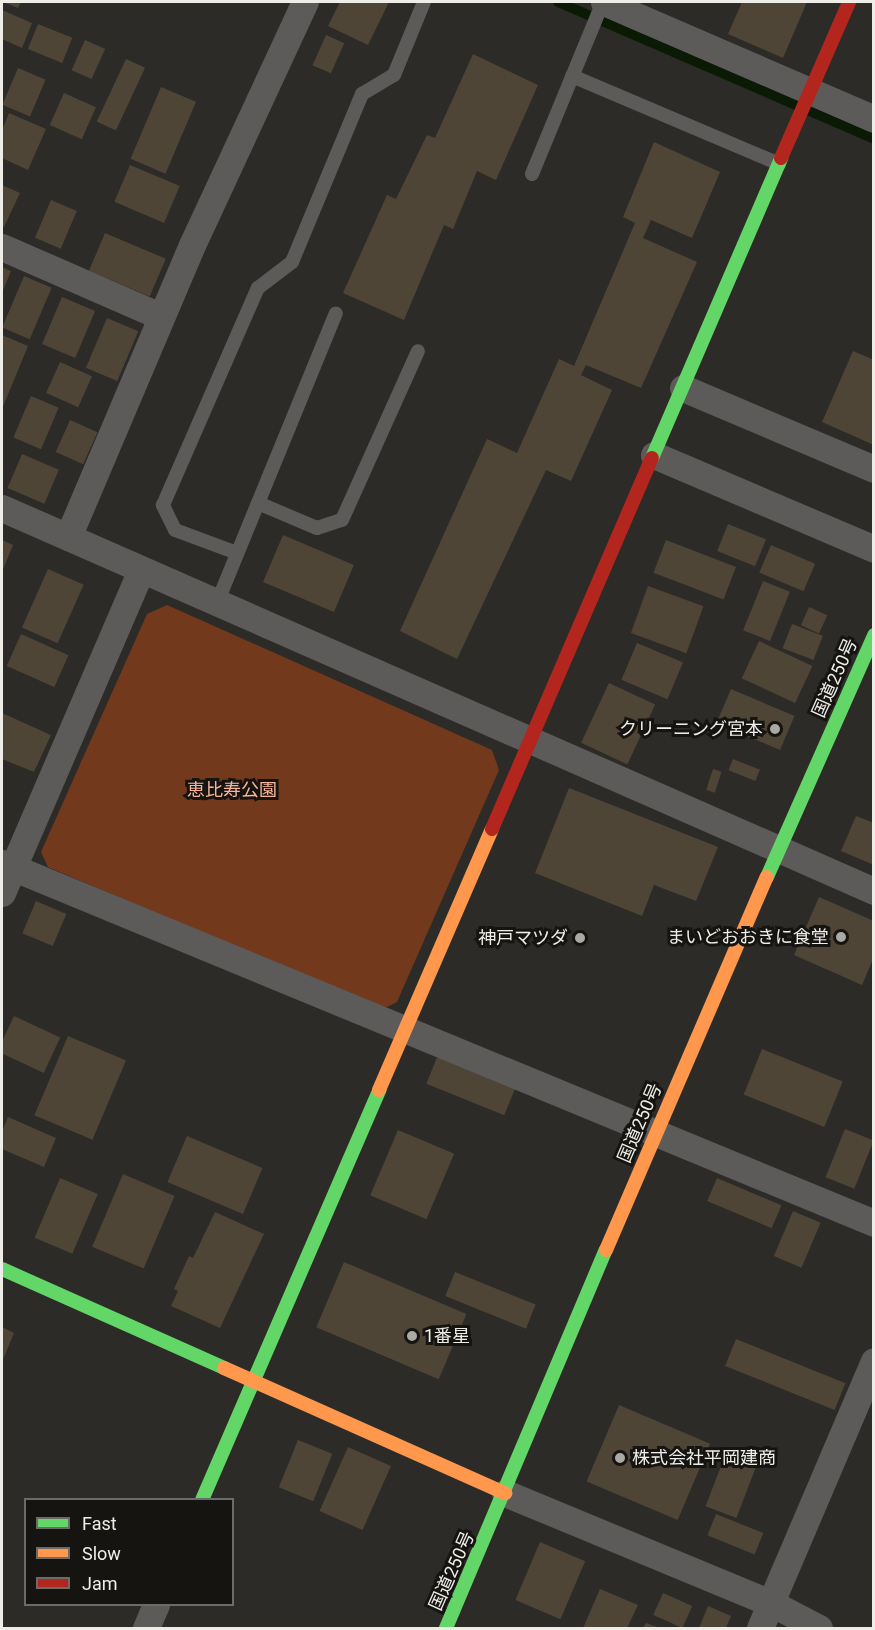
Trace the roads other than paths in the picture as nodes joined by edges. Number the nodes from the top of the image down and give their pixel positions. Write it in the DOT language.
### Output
graph roads {
  1 [pos="305,2"];
  2 [pos="424,2"];
  3 [pos="604,2"];
  4 [pos="849,2"];
  5 [pos="572,76"];
  6 [pos="810,92"];
  7 [pos="873,119"];
  8 [pos="779,164"];
  9 [pos="532,174"];
  10 [pos="2,247"];
  11 [pos="336,313"];
  12 [pos="160,316"];
  13 [pos="418,351"];
  14 [pos="683,388"];
  15 [pos="654,455"];
  16 [pos="873,469"];
  17 [pos="258,503"];
  18 [pos="2,508"];
  19 [pos="68,537"];
  20 [pos="873,549"];
  21 [pos="237,553"];
  22 [pos="141,570"];
  23 [pos="217,603"];
  24 [pos="873,635"];
  25 [pos="530,741"];
  26 [pos="778,850"];
  27 [pos="7,865"];
  28 [pos="873,891"];
  29 [pos="2,894"];
  30 [pos="405,1030"];
  31 [pos="655,1133"];
  32 [pos="873,1222"];
  33 [pos="2,1269"];
  34 [pos="873,1361"];
  35 [pos="254,1381"];
  36 [pos="506,1493"];
  37 [pos="203,1498"];
  38 [pos="771,1603"];
  39 [pos="156,1606"];
  40 [pos="146,1629"];
  41 [pos="446,1629"];
  42 [pos="760,1629"];
  43 [pos="819,1629"];
  1 -- 12 [label="street"];
  2 -- 21 [label="lane"];
  3 -- 5 [label="lane"];
  3 -- 6 [label="street"];
  4 -- 6 [label="main road"];
  5 -- 8 [label="lane"];
  5 -- 9 [label="lane"];
  6 -- 7 [label="street"];
  6 -- 8 [label="main road"];
  8 -- 14 [label="main road"];
  10 -- 12 [label="street"];
  11 -- 17 [label="lane"];
  12 -- 19 [label="street"];
  13 -- 17 [label="lane"];
  14 -- 15 [label="main road"];
  14 -- 16 [label="street"];
  15 -- 20 [label="street"];
  15 -- 25 [label="main road"];
  17 -- 21 [label="lane"];
  18 -- 19 [label="street"];
  19 -- 22 [label="street"];
  21 -- 23 [label="lane"];
  22 -- 23 [label="street"];
  22 -- 27 [label="street"];
  23 -- 25 [label="street"];
  24 -- 26 [label="main road, 国道250号"];
  25 -- 26 [label="street"];
  25 -- 30 [label="main road"];
  26 -- 28 [label="street"];
  26 -- 31 [label="main road, 国道250号"];
  27 -- 29 [label="street"];
  27 -- 30 [label="street"];
  30 -- 31 [label="street"];
  30 -- 35 [label="main road"];
  31 -- 32 [label="street"];
  31 -- 36 [label="main road, 国道250号"];
  33 -- 35 [label="main road"];
  34 -- 38 [label="street"];
  35 -- 36 [label="main road"];
  35 -- 37 [label="main road"];
  36 -- 38 [label="street"];
  36 -- 41 [label="main road, 国道250号"];
  38 -- 42 [label="street"];
  38 -- 43 [label="street"];
  39 -- 40 [label="street"];
}
